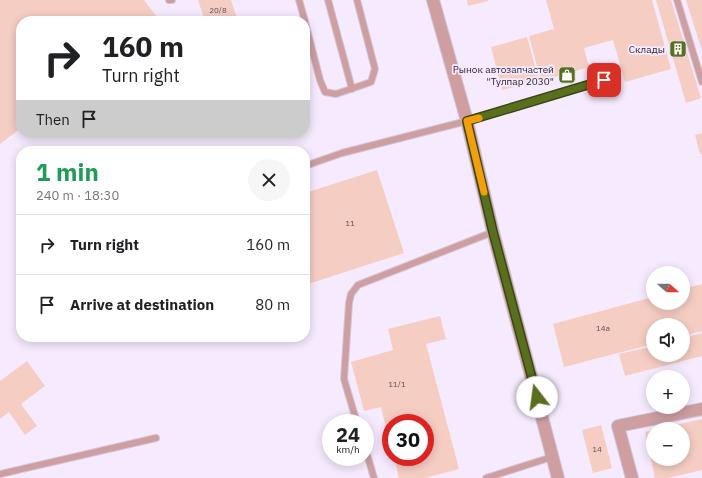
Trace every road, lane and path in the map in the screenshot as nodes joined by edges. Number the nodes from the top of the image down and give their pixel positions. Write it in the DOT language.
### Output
graph roads {
  1 [pos="299,0"];
  2 [pos="328,0"];
  3 [pos="357,0"];
  4 [pos="433,0"];
  5 [pos="677,0"];
  6 [pos="304,16"];
  7 [pos="310,41"];
  8 [pos="604,80"];
  9 [pos="702,82"];
  10 [pos="352,89"];
  11 [pos="467,121"];
  12 [pos="310,164"];
  13 [pos="493,232"];
  14 [pos="702,409"];
  15 [pos="355,414"];
  16 [pos="156,438"];
  17 [pos="552,458"];
  18 [pos="371,466"];
  19 [pos="0,474"];
  20 [pos="374,478"];
  21 [pos="486,478"];
  22 [pos="558,478"];
  23 [pos="632,478"];
  1 -- 6 [label="lane"];
  2 -- 10 [label="lane"];
  3 -- 10 [label="lane"];
  4 -- 11 [label="street"];
  5 -- 9 [label="lane"];
  7 -- 10 [label="lane"];
  8 -- 11 [label="lane"];
  11 -- 12 [label="lane"];
  11 -- 13 [label="street"];
  13 -- 15 [label="lane"];
  13 -- 17 [label="street"];
  14 -- 23 [label="street"];
  16 -- 19 [label="lane"];
  17 -- 21 [label="lane"];
  17 -- 22 [label="street"];
  18 -- 20 [label="lane"];
}
